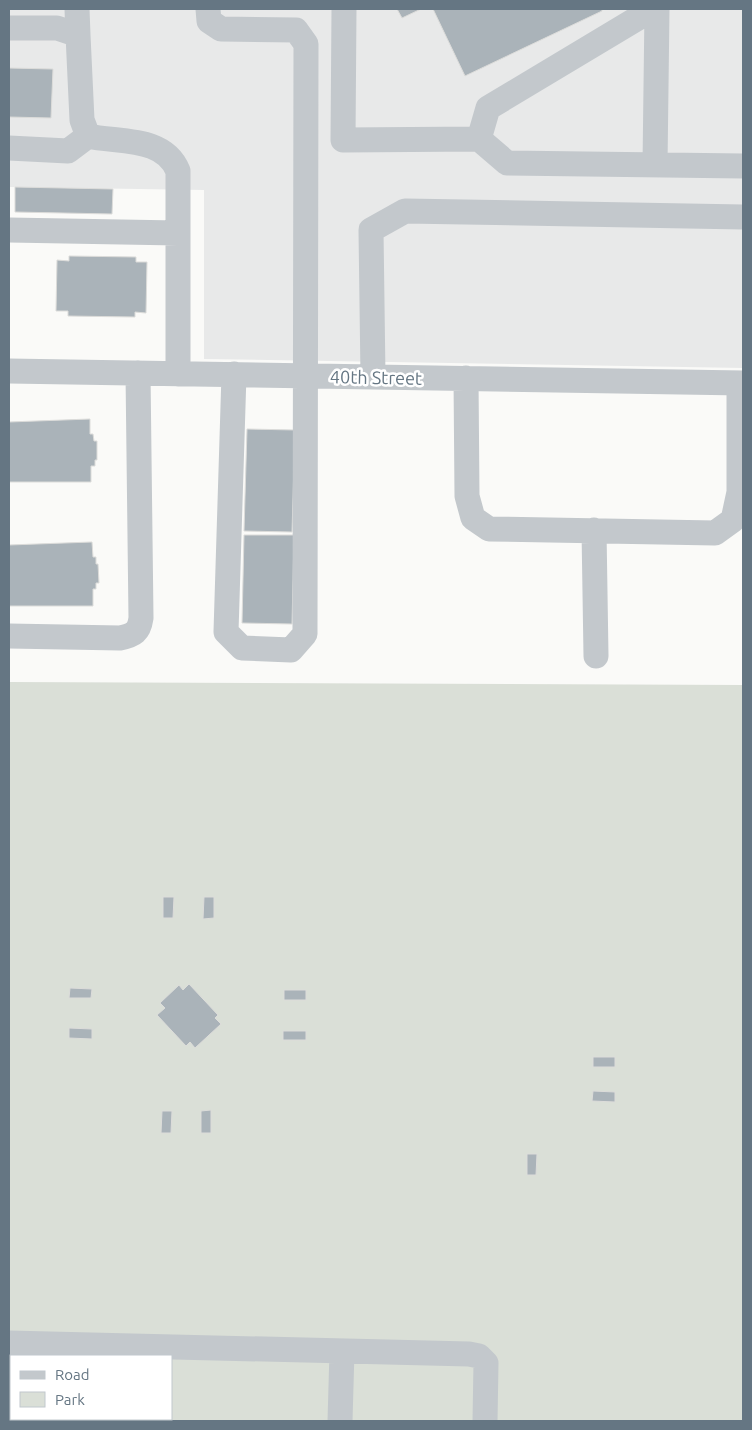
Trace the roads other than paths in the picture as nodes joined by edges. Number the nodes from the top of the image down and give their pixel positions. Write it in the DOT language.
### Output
graph roads {
  1 [pos="77,9"];
  2 [pos="208,9"];
  3 [pos="344,9"];
  4 [pos="655,9"];
  5 [pos="9,28"];
  6 [pos="78,35"];
  7 [pos="88,136"];
  8 [pos="479,139"];
  9 [pos="9,148"];
  10 [pos="655,165"];
  11 [pos="743,166"];
  12 [pos="743,217"];
  13 [pos="9,230"];
  14 [pos="178,233"];
  15 [pos="9,371"];
  16 [pos="138,373"];
  17 [pos="178,374"];
  18 [pos="234,374"];
  19 [pos="304,376"];
  20 [pos="373,377"];
  21 [pos="466,378"];
  22 [pos="741,383"];
  23 [pos="594,530"];
  24 [pos="9,636"];
  25 [pos="596,656"];
  26 [pos="9,1343"];
  27 [pos="34,1349"];
  28 [pos="342,1351"];
  29 [pos="340,1421"];
  30 [pos="485,1421"];
  1 -- 6 [label="street"];
  2 -- 19 [label="street"];
  3 -- 8 [label="street"];
  4 -- 8 [label="street"];
  4 -- 10 [label="street"];
  5 -- 6 [label="street"];
  6 -- 7 [label="street"];
  7 -- 9 [label="street"];
  7 -- 14 [label="street"];
  8 -- 10 [label="street"];
  10 -- 11 [label="street"];
  12 -- 20 [label="street"];
  13 -- 14 [label="street"];
  14 -- 17 [label="street"];
  15 -- 16 [label="street, 40th Street"];
  16 -- 17 [label="street, 40th Street"];
  16 -- 24 [label="street"];
  17 -- 18 [label="street, 40th Street"];
  18 -- 19 [label="street, 40th Street"];
  18 -- 19 [label="street"];
  19 -- 20 [label="street, 40th Street"];
  20 -- 21 [label="street, 40th Street"];
  21 -- 22 [label="street, 40th Street"];
  21 -- 23 [label="street"];
  22 -- 23 [label="street"];
  23 -- 25 [label="street"];
  26 -- 27 [label="street"];
  27 -- 28 [label="street"];
  28 -- 29 [label="street"];
  28 -- 30 [label="street"];
}
